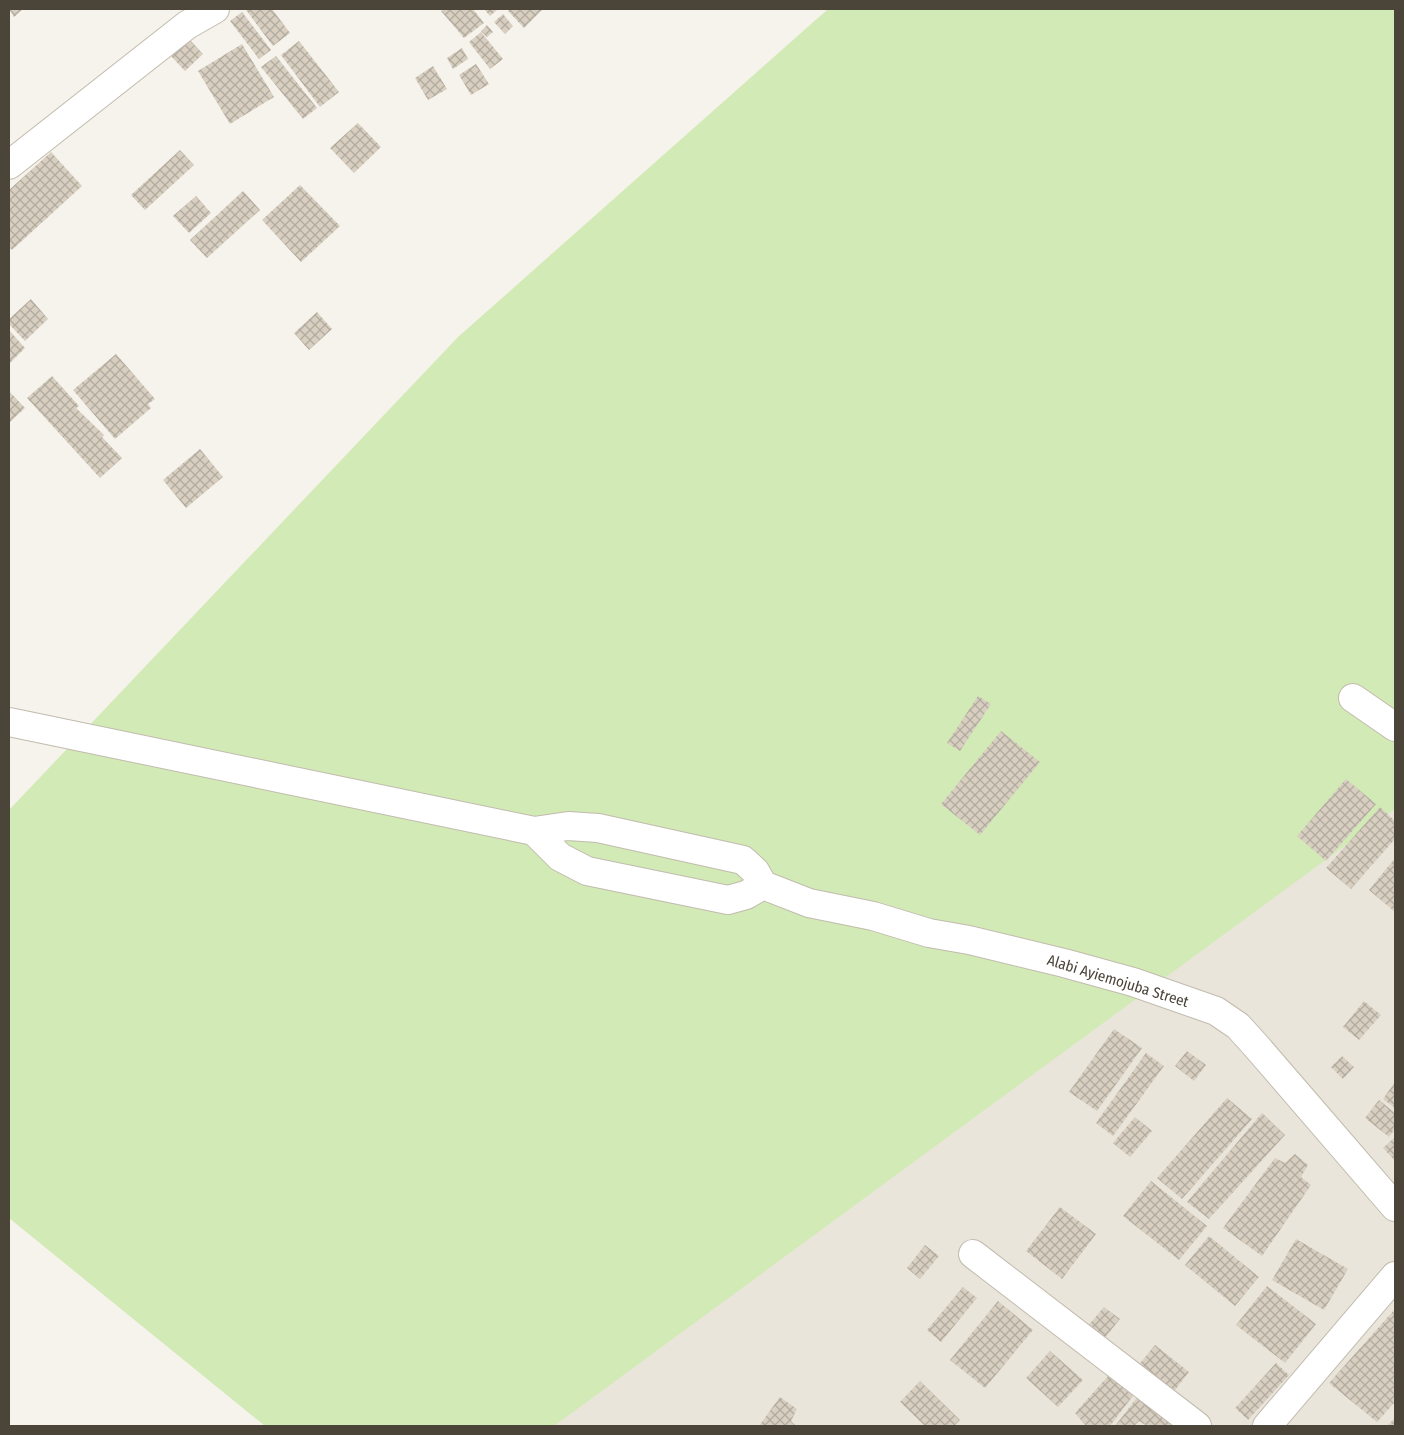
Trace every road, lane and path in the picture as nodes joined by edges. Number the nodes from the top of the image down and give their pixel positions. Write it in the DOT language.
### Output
graph roads {
  1 [pos="215,9"];
  2 [pos="179,17"];
  3 [pos="9,165"];
  4 [pos="1353,698"];
  5 [pos="9,722"];
  6 [pos="1395,727"];
  7 [pos="534,831"];
  8 [pos="763,885"];
  9 [pos="1395,1207"];
  10 [pos="973,1254"];
  11 [pos="1395,1276"];
  12 [pos="1197,1426"];
  13 [pos="1267,1426"];
  1 -- 2 [label="street"];
  2 -- 3 [label="street"];
  4 -- 6 [label="street"];
  5 -- 7 [label="street"];
  7 -- 8 [label="street"];
  7 -- 8 [label="street"];
  8 -- 9 [label="street, Alabi Ayiemojuba Street"];
  10 -- 12 [label="street"];
  11 -- 13 [label="street"];
}
